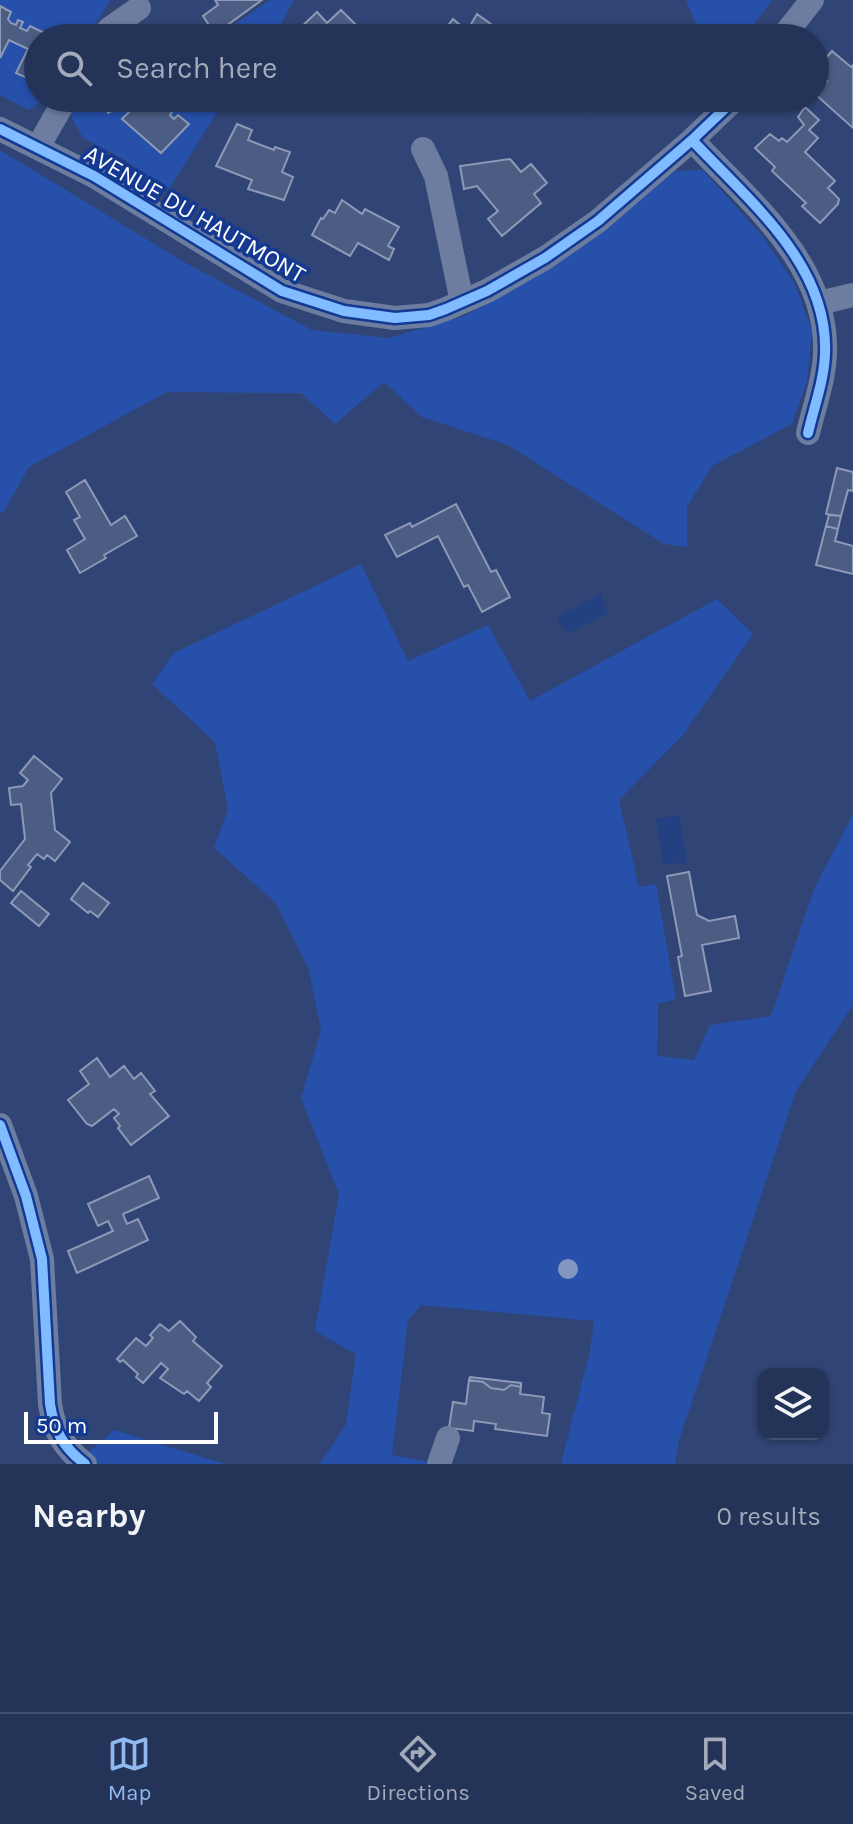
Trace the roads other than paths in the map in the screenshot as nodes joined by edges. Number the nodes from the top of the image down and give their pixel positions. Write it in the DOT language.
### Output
graph roads {
  1 [pos="812,0"];
  2 [pos="139,8"];
  3 [pos="116,24"];
  4 [pos="793,24"];
  5 [pos="58,112"];
  6 [pos="721,112"];
  7 [pos="0,129"];
  8 [pos="692,140"];
  9 [pos="38,147"];
  10 [pos="423,149"];
  11 [pos="853,295"];
  12 [pos="462,302"];
  13 [pos="819,303"];
  14 [pos="808,433"];
  15 [pos="0,1125"];
  16 [pos="448,1438"];
  17 [pos="85,1464"];
  18 [pos="439,1464"];
  1 -- 4 [label="street"];
  2 -- 3 [label="street"];
  5 -- 9 [label="street"];
  6 -- 8 [label="street, AVENUE DU HAUTMONT"];
  7 -- 9 [label="street, AVENUE DU HAUTMONT"];
  8 -- 12 [label="street, AVENUE DU HAUTMONT"];
  8 -- 13 [label="street"];
  9 -- 12 [label="street, AVENUE DU HAUTMONT"];
  10 -- 12 [label="street"];
  11 -- 13 [label="street"];
  13 -- 14 [label="street"];
  15 -- 17 [label="street"];
  16 -- 18 [label="street"];
}
